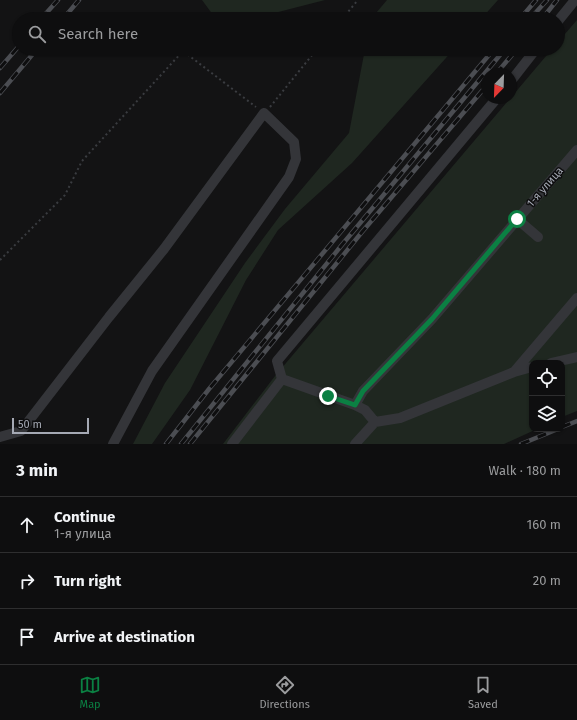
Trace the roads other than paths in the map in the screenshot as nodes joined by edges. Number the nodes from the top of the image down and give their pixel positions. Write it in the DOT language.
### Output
graph roads {
  1 [pos="575,0"];
  2 [pos="565,12"];
  3 [pos="531,56"];
  4 [pos="517,73"];
  5 [pos="492,104"];
  6 [pos="577,150"];
  7 [pos="517,219"];
  8 [pos="538,237"];
  9 [pos="577,298"];
  10 [pos="577,357"];
  11 [pos="564,360"];
  12 [pos="529,368"];
  13 [pos="514,372"];
  14 [pos="282,380"];
  15 [pos="355,405"];
  16 [pos="375,422"];
  17 [pos="0,437"];
  18 [pos="114,444"];
  19 [pos="232,444"];
  20 [pos="355,444"];
  1 -- 2 [label="street"];
  3 -- 4 [label="street"];
  5 -- 14 [label="street"];
  6 -- 7 [label="street, 1-я улица"];
  7 -- 8 [label="street"];
  7 -- 15 [label="street, 1-я улица"];
  9 -- 13 [label="street"];
  10 -- 11 [label="street"];
  12 -- 13 [label="street"];
  13 -- 16 [label="street"];
  14 -- 15 [label="street"];
  14 -- 19 [label="street"];
  15 -- 16 [label="street"];
  16 -- 20 [label="street"];
  17 -- 18 [label="street"];
}
